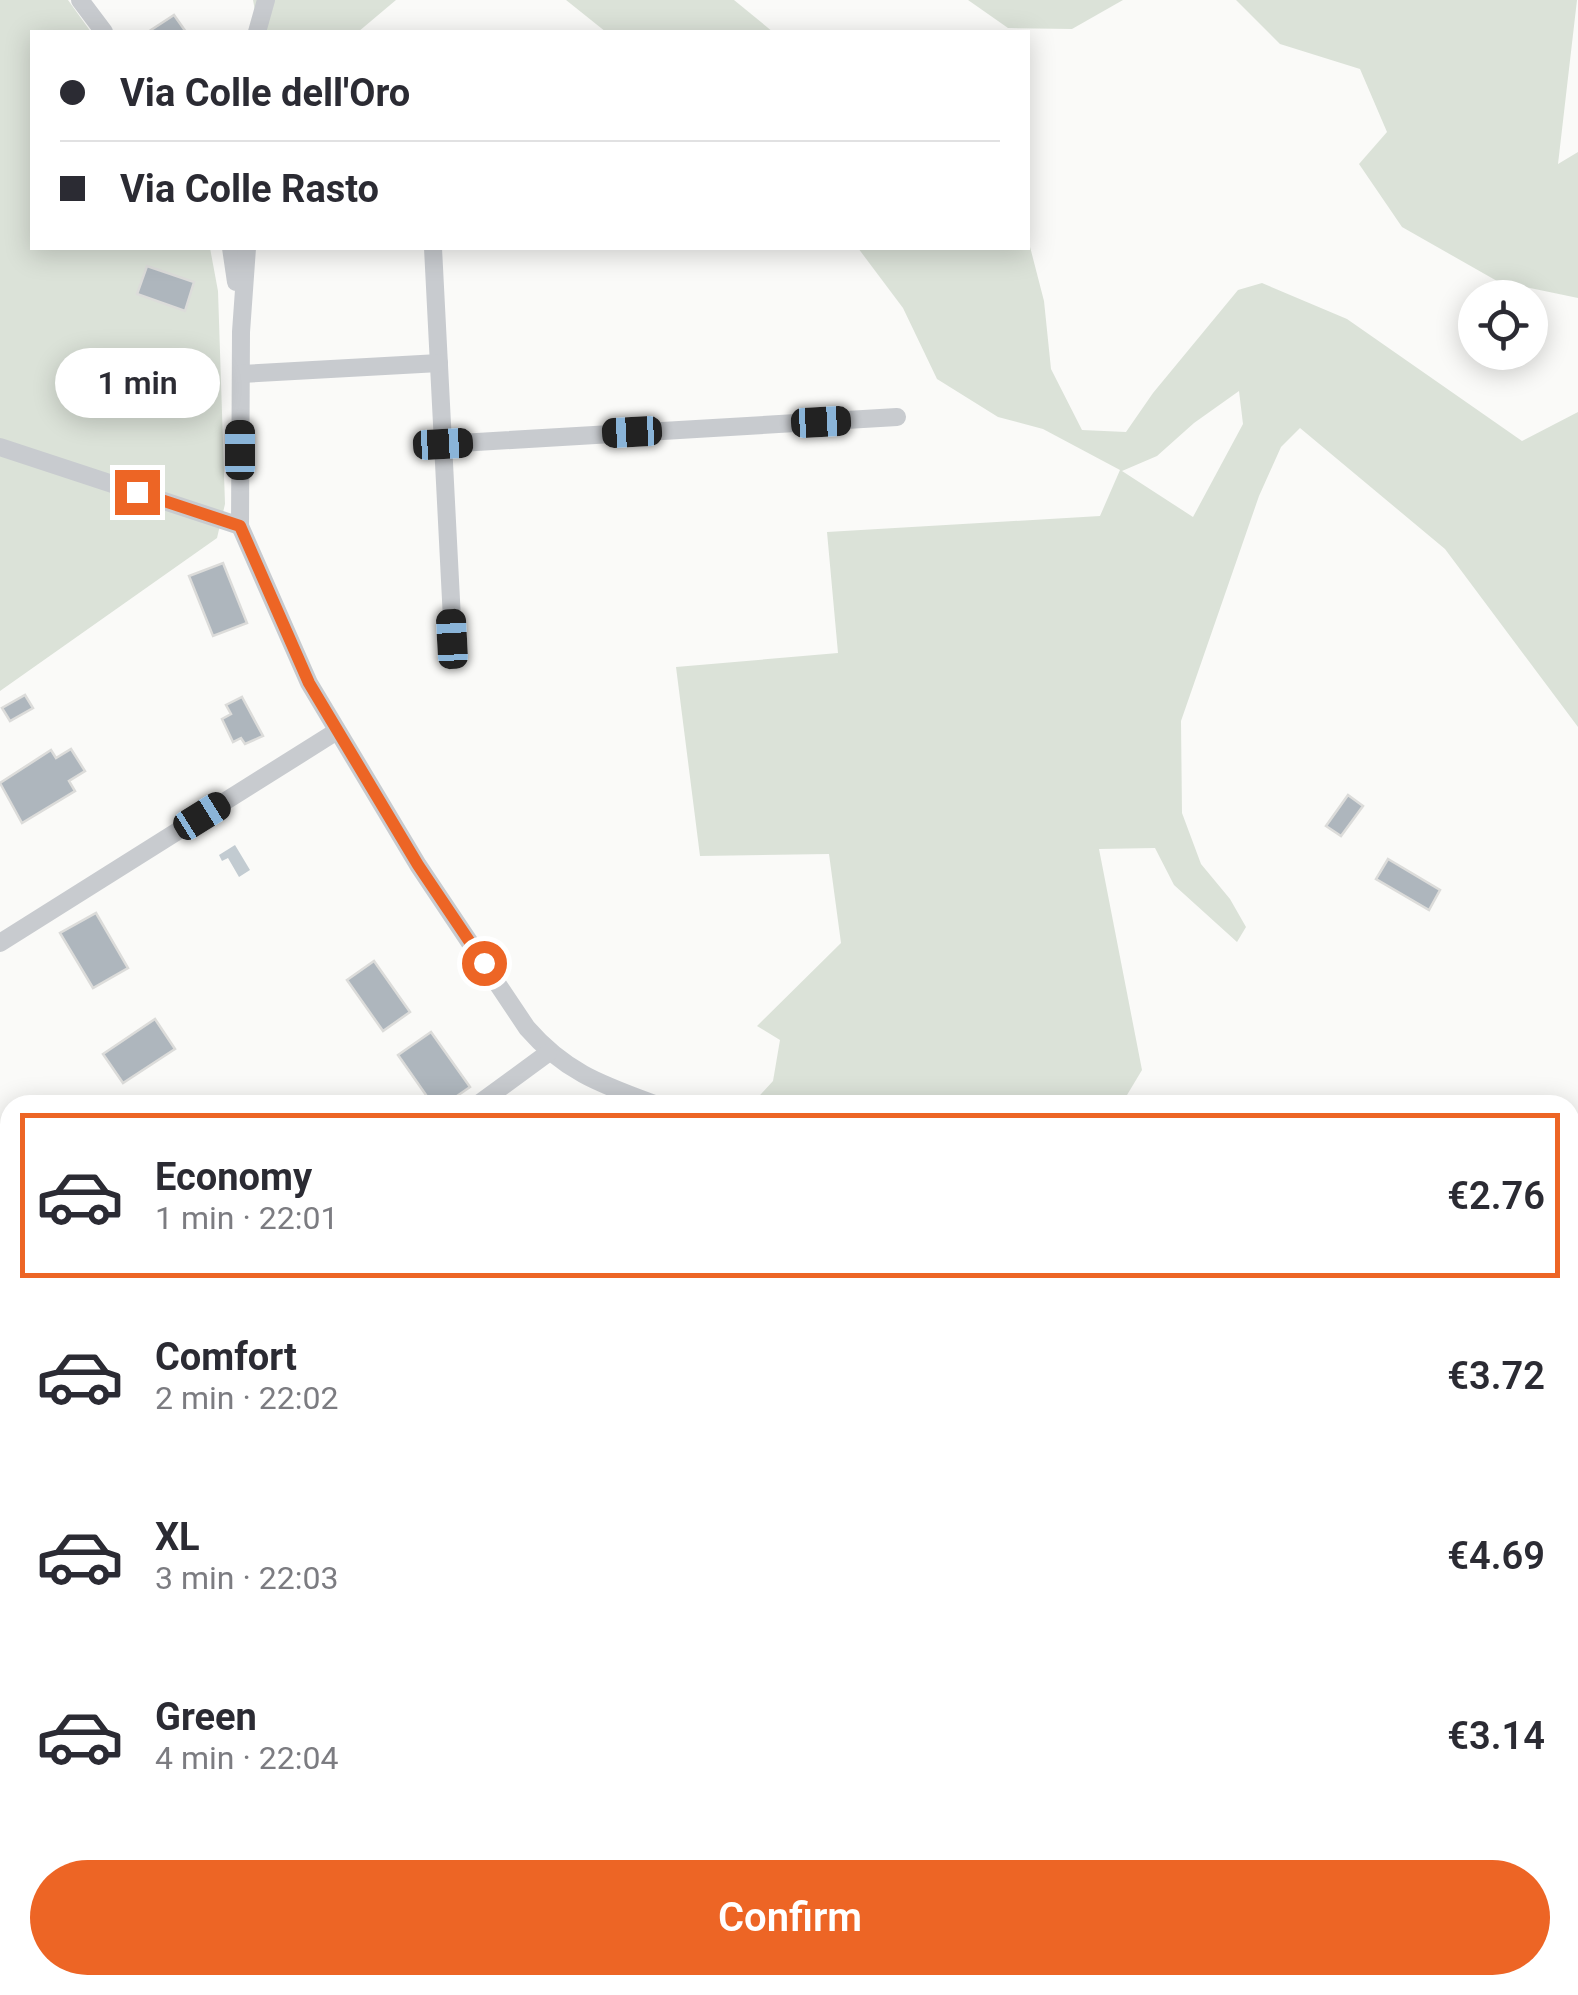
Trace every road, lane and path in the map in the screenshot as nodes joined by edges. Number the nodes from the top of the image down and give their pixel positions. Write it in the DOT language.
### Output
graph roads {
  1 [pos="80,0"];
  2 [pos="266,0"];
  3 [pos="102,30"];
  4 [pos="258,30"];
  5 [pos="231,250"];
  6 [pos="248,250"];
  7 [pos="433,250"];
  8 [pos="241,332"];
  9 [pos="439,363"];
  10 [pos="241,374"];
  11 [pos="896,417"];
  12 [pos="443,444"];
  13 [pos="0,446"];
  14 [pos="240,526"];
  15 [pos="452,639"];
  16 [pos="338,731"];
  17 [pos="0,943"];
  18 [pos="548,1053"];
  19 [pos="491,1095"];
  20 [pos="630,1095"];
  1 -- 3 [label="street"];
  2 -- 4 [label="street"];
  5 -- 8 [label="street"];
  6 -- 8 [label="street"];
  7 -- 9 [label="street"];
  8 -- 10 [label="street"];
  9 -- 10 [label="street"];
  9 -- 12 [label="street"];
  10 -- 14 [label="street"];
  11 -- 12 [label="street"];
  12 -- 15 [label="street"];
  13 -- 14 [label="street"];
  14 -- 16 [label="street"];
  16 -- 17 [label="street"];
  16 -- 18 [label="street"];
  18 -- 19 [label="street"];
  18 -- 20 [label="street"];
}
